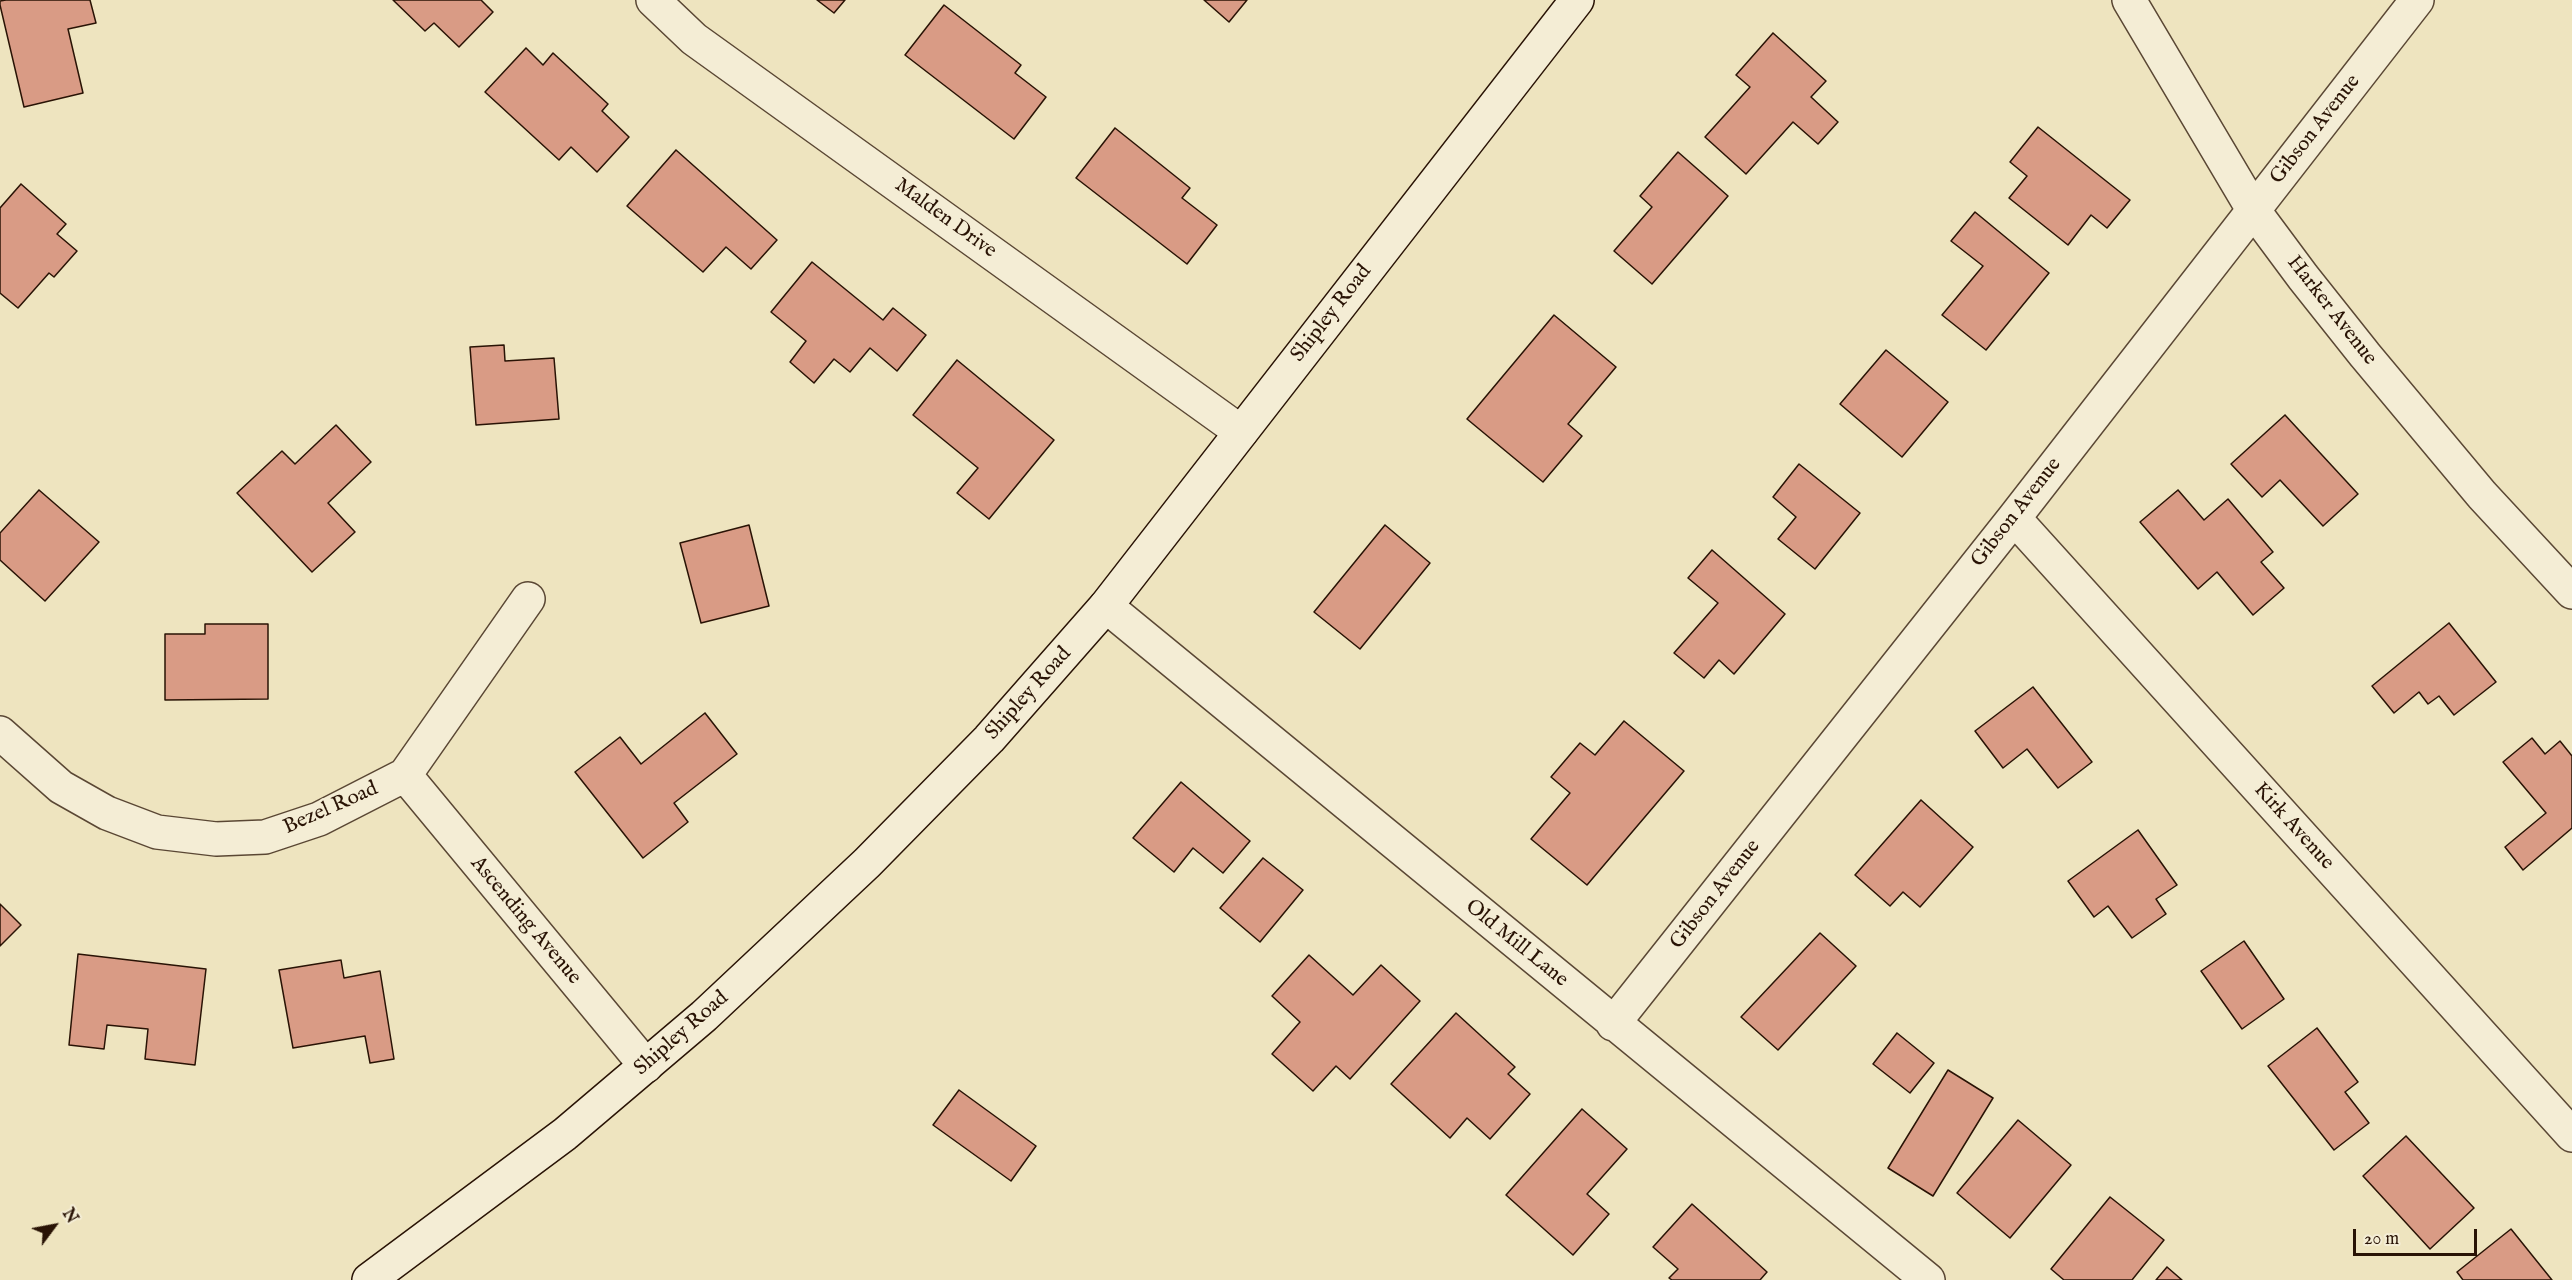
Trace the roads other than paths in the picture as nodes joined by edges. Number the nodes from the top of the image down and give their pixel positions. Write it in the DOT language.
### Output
graph roads {
  1 [pos="653,0"];
  2 [pos="1577,0"];
  3 [pos="2129,0"];
  4 [pos="2417,0"];
  5 [pos="2254,211"];
  6 [pos="1242,432"];
  7 [pos="2014,518"];
  8 [pos="2572,592"];
  9 [pos="528,599"];
  10 [pos="1107,606"];
  11 [pos="0,733"];
  12 [pos="405,775"];
  13 [pos="1613,1024"];
  14 [pos="646,1066"];
  15 [pos="2572,1135"];
  16 [pos="369,1280"];
  17 [pos="1928,1280"];
  1 -- 6 [label="street, Malden Drive"];
  2 -- 6 [label="street, Shipley Road"];
  3 -- 5 [label="street, Harker Avenue"];
  4 -- 5 [label="street, Gibson Avenue"];
  5 -- 7 [label="street, Gibson Avenue"];
  5 -- 8 [label="street, Harker Avenue"];
  6 -- 10 [label="street, Shipley Road"];
  7 -- 13 [label="street, Gibson Avenue"];
  7 -- 15 [label="street, Kirk Avenue"];
  9 -- 12 [label="street, Bezel Road"];
  10 -- 13 [label="street, Old Mill Lane"];
  10 -- 14 [label="street, Shipley Road"];
  11 -- 12 [label="street, Bezel Road"];
  12 -- 14 [label="street, Ascending Avenue"];
  13 -- 17 [label="street, Old Mill Lane"];
  14 -- 16 [label="street, Shipley Road"];
}
